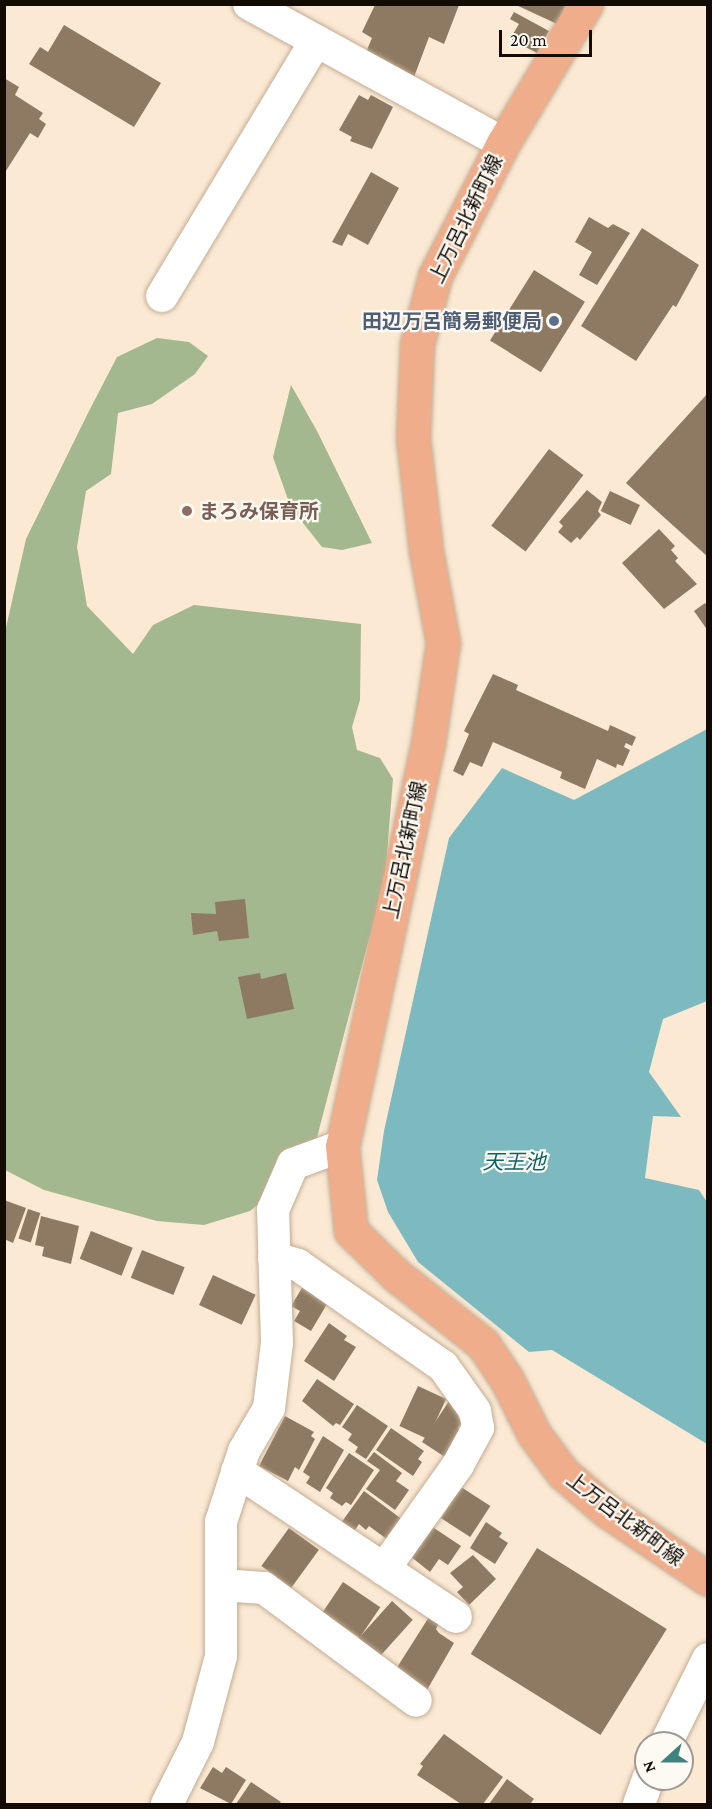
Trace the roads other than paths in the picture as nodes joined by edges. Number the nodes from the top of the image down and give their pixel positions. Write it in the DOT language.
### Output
graph roads {
  1 [pos="249,4"];
  2 [pos="586,4"];
  3 [pos="316,41"];
  4 [pos="503,143"];
  5 [pos="162,296"];
  6 [pos="342,1146"];
  7 [pos="274,1258"];
  8 [pos="237,1471"];
  9 [pos="384,1569"];
  10 [pos="708,1579"];
  11 [pos="221,1585"];
  12 [pos="456,1617"];
  13 [pos="708,1659"];
  14 [pos="416,1701"];
  15 [pos="672,1731"];
  16 [pos="167,1804"];
  1 -- 3 [label="street"];
  2 -- 4 [label="main road, 上万呂北新町線"];
  3 -- 4 [label="street"];
  3 -- 5 [label="street"];
  4 -- 6 [label="main road, 上万呂北新町線"];
  6 -- 7 [label="street"];
  6 -- 10 [label="main road, 上万呂北新町線"];
  7 -- 8 [label="street"];
  7 -- 9 [label="street"];
  8 -- 9 [label="street"];
  8 -- 11 [label="street"];
  9 -- 12 [label="street"];
  11 -- 14 [label="street"];
  11 -- 16 [label="street"];
  13 -- 15 [label="street"];
}
